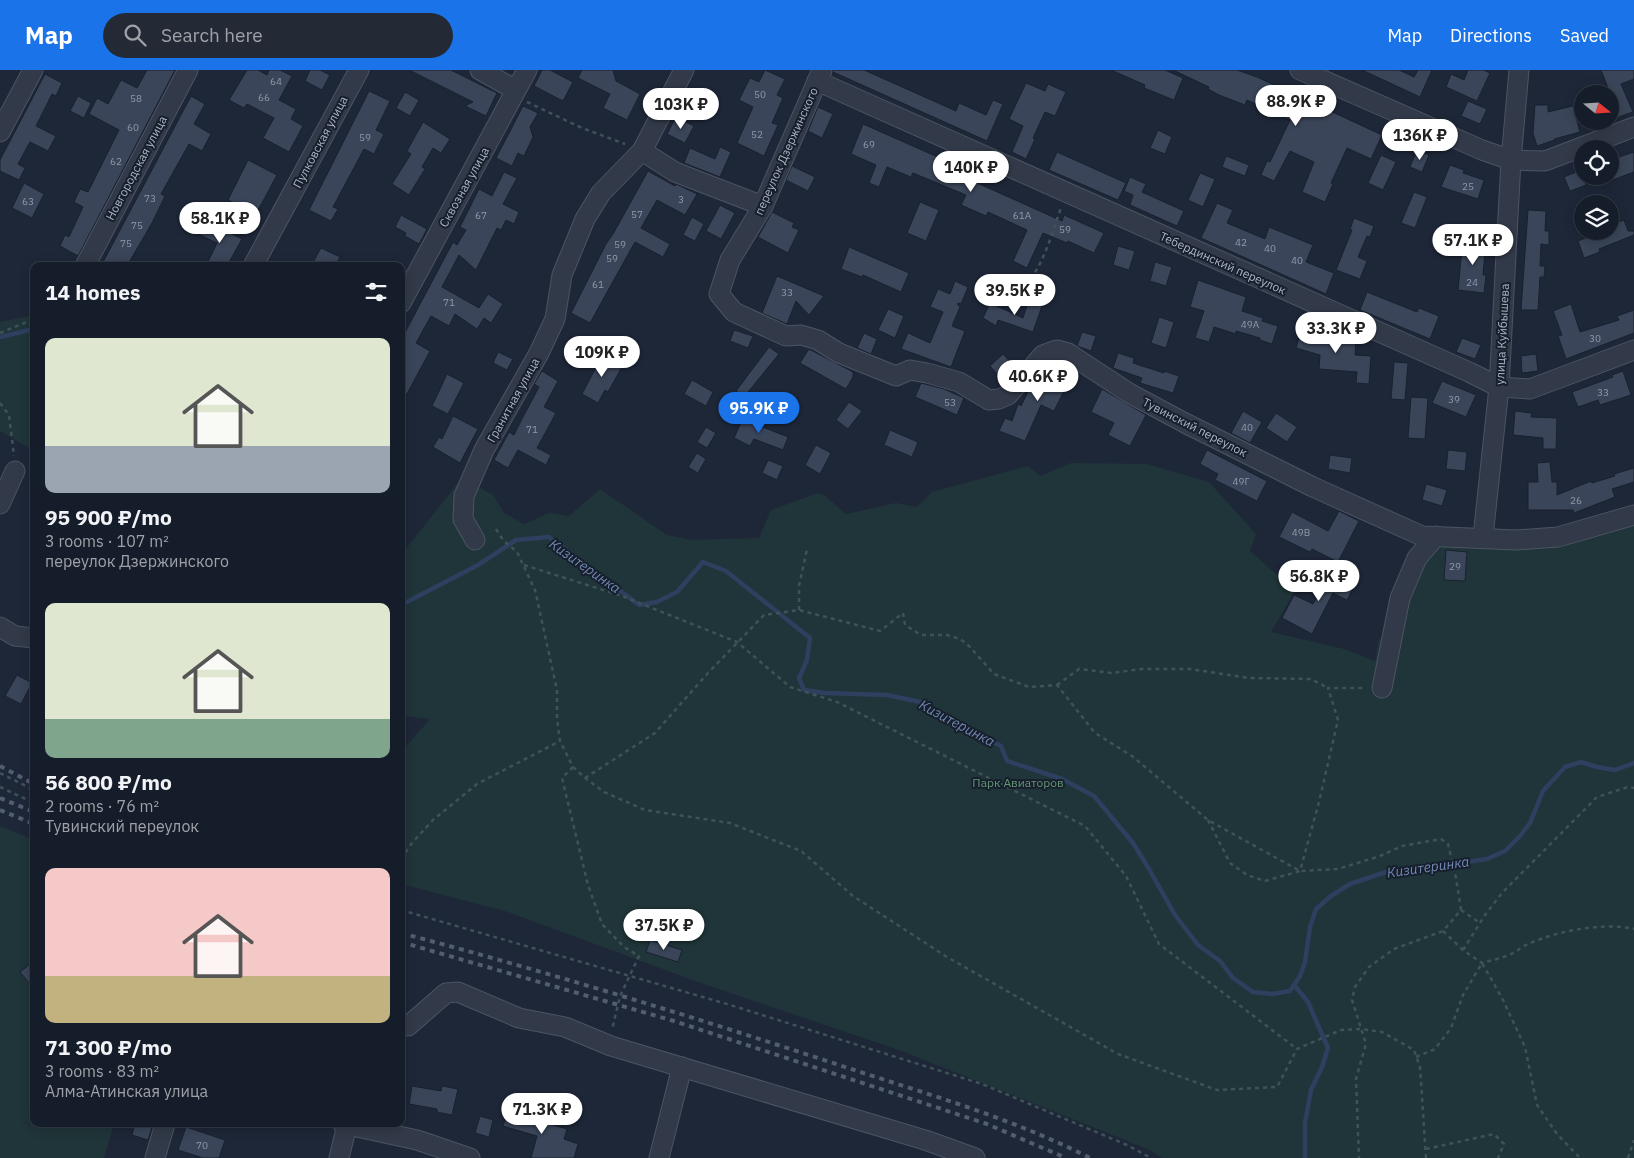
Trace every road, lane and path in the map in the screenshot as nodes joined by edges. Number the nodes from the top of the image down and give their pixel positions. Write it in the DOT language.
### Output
graph roads {
  1 [pos="33,70"];
  2 [pos="188,70"];
  3 [pos="359,70"];
  4 [pos="480,70"];
  5 [pos="527,70"];
  6 [pos="684,70"];
  7 [pos="1300,70"];
  8 [pos="1519,70"];
  9 [pos="820,76"];
  10 [pos="515,93"];
  11 [pos="1634,127"];
  12 [pos="0,132"];
  13 [pos="642,151"];
  14 [pos="1511,160"];
  15 [pos="1068,193"];
  16 [pos="763,206"];
  17 [pos="87,262"];
  18 [pos="255,262"];
  19 [pos="1005,293"];
  20 [pos="405,296"];
  21 [pos="30,321"];
  22 [pos="0,332"];
  23 [pos="786,336"];
  24 [pos="1634,350"];
  25 [pos="1499,387"];
  26 [pos="0,403"];
  27 [pos="15,471"];
  28 [pos="0,504"];
  29 [pos="1634,515"];
  30 [pos="496,529"];
  31 [pos="1436,536"];
  32 [pos="1484,537"];
  33 [pos="475,540"];
  34 [pos="807,549"];
  35 [pos="524,565"];
  36 [pos="799,610"];
  37 [pos="0,627"];
  38 [pos="30,638"];
  39 [pos="737,642"];
  40 [pos="1057,686"];
  41 [pos="1328,688"];
  42 [pos="1382,688"];
  43 [pos="560,741"];
  44 [pos="573,766"];
  45 [pos="0,773"];
  46 [pos="585,778"];
  47 [pos="0,788"];
  48 [pos="30,788"];
  49 [pos="1634,788"];
  50 [pos="30,801"];
  51 [pos="1208,820"];
  52 [pos="405,853"];
  53 [pos="1300,871"];
  54 [pos="1460,910"];
  55 [pos="405,911"];
  56 [pos="1480,923"];
  57 [pos="1634,928"];
  58 [pos="1443,931"];
  59 [pos="1463,950"];
  60 [pos="1482,962"];
  61 [pos="629,977"];
  62 [pos="408,1026"];
  63 [pos="1361,1029"];
  64 [pos="611,1046"];
  65 [pos="1297,1049"];
  66 [pos="1416,1057"];
  67 [pos="682,1067"];
  68 [pos="164,1127"];
  69 [pos="344,1127"];
  70 [pos="358,1127"];
  71 [pos="1634,1140"];
  72 [pos="1426,1149"];
  73 [pos="155,1158"];
  74 [pos="339,1158"];
  75 [pos="470,1158"];
  76 [pos="659,1158"];
  77 [pos="975,1158"];
  78 [pos="1151,1158"];
  79 [pos="1359,1158"];
  80 [pos="1426,1158"];
  81 [pos="1498,1158"];
  82 [pos="1580,1158"];
  83 [pos="1628,1158"];
  1 -- 12 [label="street"];
  2 -- 17 [label="street, Новгородская улица"];
  3 -- 18 [label="street, Пулковская улица"];
  4 -- 10 [label="street"];
  5 -- 10 [label="street, Сквозная улица"];
  6 -- 13 [label="street, Гранитная улица"];
  7 -- 14 [label="street"];
  8 -- 14 [label="street, улица Куйбышева"];
  9 -- 15 [label="street, Тебердинский переулок"];
  9 -- 16 [label="street, переулок Дзержинского"];
  10 -- 13 [label="path"];
  10 -- 20 [label="street, Сквозная улица"];
  11 -- 14 [label="street"];
  13 -- 16 [label="street"];
  13 -- 33 [label="street, Гранитная улица"];
  14 -- 25 [label="street, улица Куйбышева"];
  15 -- 19 [label="path"];
  15 -- 25 [label="street, Тебердинский переулок"];
  16 -- 23 [label="street, переулок Дзержинского"];
  21 -- 22 [label="path"];
  23 -- 31 [label="street, Тувинский переулок"];
  24 -- 25 [label="street, Тебердинский переулок"];
  25 -- 32 [label="street, улица Куйбышева"];
  26 -- 27 [label="path"];
  27 -- 28 [label="street"];
  29 -- 32 [label="street, Тувинский переулок"];
  30 -- 35 [label="path"];
  31 -- 32 [label="street, Тувинский переулок"];
  31 -- 42 [label="street"];
  34 -- 36 [label="path"];
  35 -- 39 [label="path"];
  35 -- 43 [label="path"];
  36 -- 39 [label="path"];
  36 -- 40 [label="path"];
  37 -- 38 [label="street"];
  39 -- 46 [label="path"];
  39 -- 65 [label="path"];
  40 -- 41 [label="path"];
  40 -- 51 [label="path"];
  41 -- 42 [label="path"];
  41 -- 53 [label="path"];
  43 -- 44 [label="path"];
  43 -- 52 [label="path"];
  44 -- 46 [label="path"];
  44 -- 61 [label="path"];
  45 -- 48 [label="path"];
  46 -- 65 [label="path"];
  47 -- 50 [label="path"];
  49 -- 56 [label="path"];
  51 -- 53 [label="path"];
  51 -- 53 [label="path"];
  53 -- 54 [label="path"];
  54 -- 56 [label="path"];
  54 -- 58 [label="path"];
  55 -- 61 [label="path"];
  56 -- 59 [label="path"];
  57 -- 60 [label="path"];
  58 -- 59 [label="path"];
  58 -- 63 [label="path"];
  59 -- 60 [label="path"];
  60 -- 66 [label="path"];
  60 -- 82 [label="path"];
  61 -- 64 [label="path"];
  61 -- 78 [label="path"];
  62 -- 64 [label="street"];
  63 -- 65 [label="path"];
  63 -- 66 [label="path"];
  63 -- 79 [label="path"];
  64 -- 67 [label="street"];
  66 -- 72 [label="path"];
  67 -- 76 [label="street"];
  67 -- 77 [label="street"];
  68 -- 73 [label="street"];
  69 -- 74 [label="street"];
  70 -- 75 [label="street"];
  71 -- 83 [label="path"];
  72 -- 80 [label="path"];
  72 -- 81 [label="path"];
}
